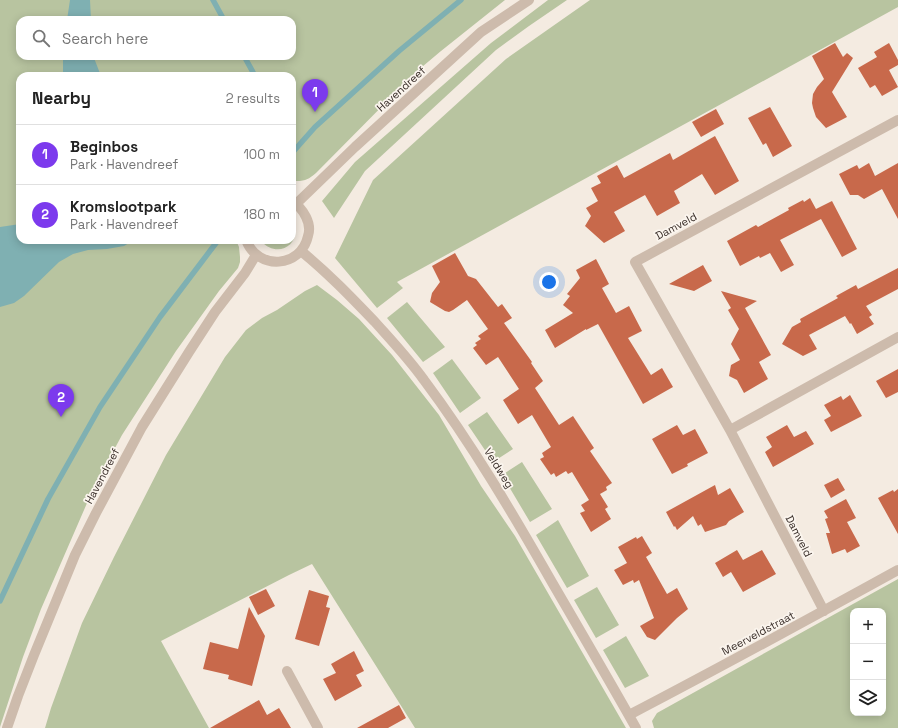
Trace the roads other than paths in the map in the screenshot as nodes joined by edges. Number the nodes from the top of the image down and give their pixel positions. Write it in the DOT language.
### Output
graph roads {
  1 [pos="529,0"];
  2 [pos="898,120"];
  3 [pos="296,201"];
  4 [pos="296,205"];
  5 [pos="248,244"];
  6 [pos="301,251"];
  7 [pos="256,255"];
  8 [pos="898,337"];
  9 [pos="730,430"];
  10 [pos="898,570"];
  11 [pos="824,611"];
  12 [pos="287,671"];
  13 [pos="628,715"];
  14 [pos="7,728"];
  15 [pos="318,728"];
  16 [pos="636,728"];
  1 -- 3 [label="street, Havendreef"];
  2 -- 9 [label="street, Damveld"];
  4 -- 6 [label="street"];
  5 -- 7 [label="street"];
  6 -- 7 [label="street"];
  6 -- 13 [label="street, Veldweg"];
  7 -- 14 [label="street, Havendreef"];
  8 -- 9 [label="street"];
  9 -- 11 [label="street, Damveld"];
  10 -- 11 [label="street, Meerveldstraat"];
  11 -- 13 [label="street, Meerveldstraat"];
  12 -- 15 [label="street"];
  13 -- 16 [label="street, Veldweg"];
}
